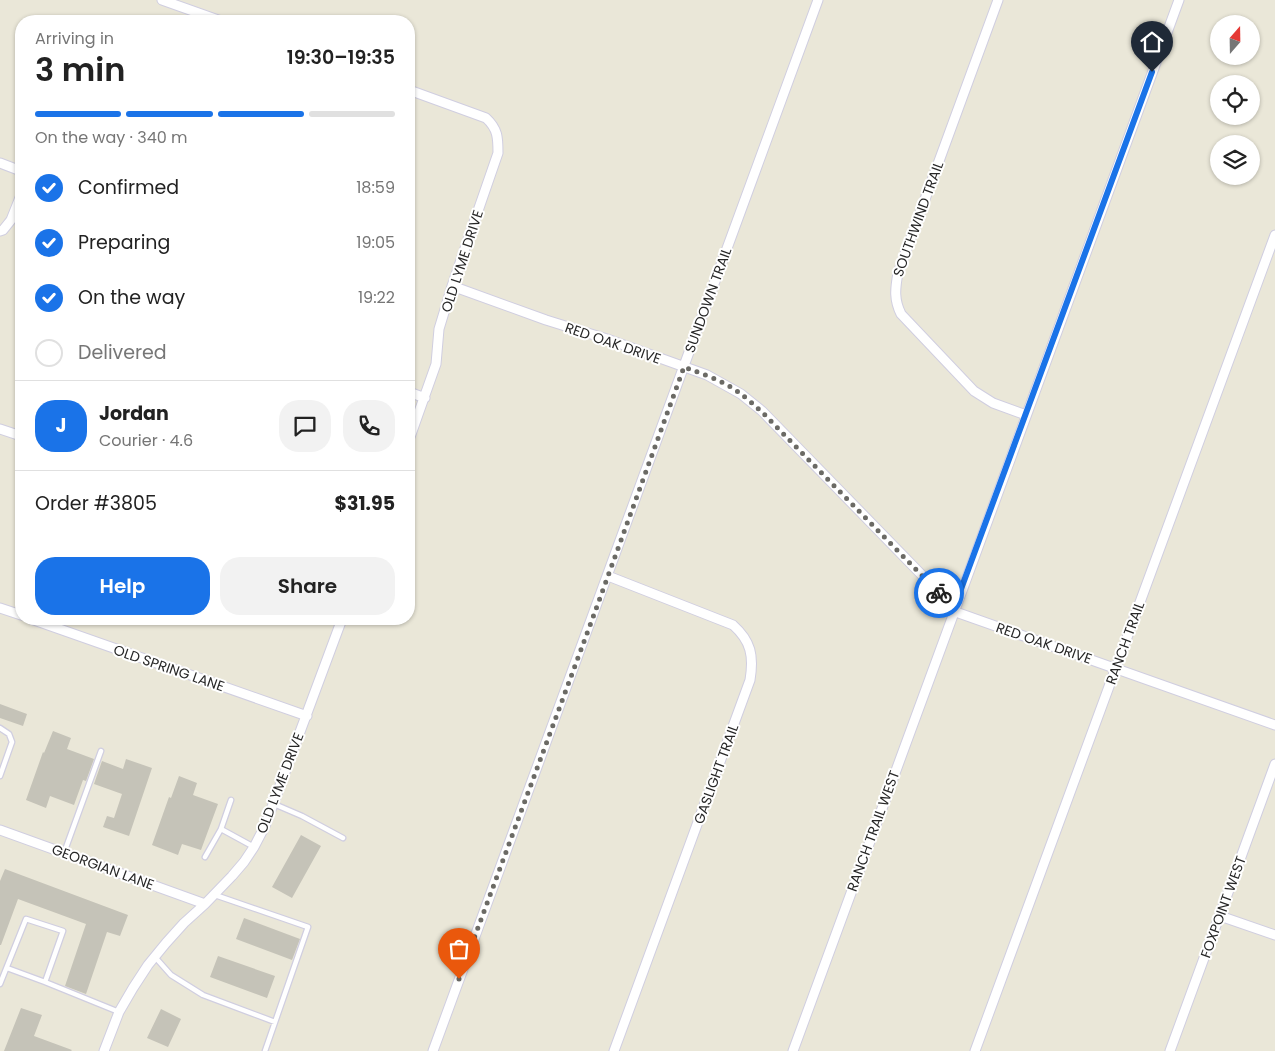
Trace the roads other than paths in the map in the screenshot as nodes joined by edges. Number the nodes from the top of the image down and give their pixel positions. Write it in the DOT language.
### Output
graph roads {
  1 [pos="164,0"];
  2 [pos="818,0"];
  3 [pos="998,0"];
  4 [pos="1179,0"];
  5 [pos="205,15"];
  6 [pos="415,92"];
  7 [pos="0,163"];
  8 [pos="15,169"];
  9 [pos="15,210"];
  10 [pos="0,230"];
  11 [pos="1275,235"];
  12 [pos="452,286"];
  13 [pos="684,367"];
  14 [pos="415,394"];
  15 [pos="425,398"];
  16 [pos="1026,415"];
  17 [pos="415,424"];
  18 [pos="0,429"];
  19 [pos="15,434"];
  20 [pos="608,576"];
  21 [pos="0,608"];
  22 [pos="954,610"];
  23 [pos="15,613"];
  24 [pos="48,625"];
  25 [pos="340,625"];
  26 [pos="1116,668"];
  27 [pos="306,716"];
  28 [pos="1275,725"];
  29 [pos="0,728"];
  30 [pos="101,752"];
  31 [pos="1275,764"];
  32 [pos="0,776"];
  33 [pos="231,800"];
  34 [pos="274,804"];
  35 [pos="221,829"];
  36 [pos="0,830"];
  37 [pos="343,838"];
  38 [pos="254,848"];
  39 [pos="64,853"];
  40 [pos="205,858"];
  41 [pos="215,894"];
  42 [pos="205,904"];
  43 [pos="1220,916"];
  44 [pos="1275,935"];
  45 [pos="155,957"];
  46 [pos="6,968"];
  47 [pos="45,982"];
  48 [pos="0,984"];
  49 [pos="119,1012"];
  50 [pos="275,1022"];
  51 [pos="104,1051"];
  52 [pos="265,1051"];
  53 [pos="433,1051"];
  54 [pos="614,1051"];
  55 [pos="792,1051"];
  56 [pos="975,1051"];
  57 [pos="1170,1051"];
  1 -- 5 [label="street"];
  2 -- 13 [label="street, SUNDOWN TRAIL"];
  3 -- 16 [label="street, SOUTHWIND TRAIL"];
  4 -- 16 [label="street, RANCH TRAIL WEST"];
  6 -- 12 [label="street, OLD LYME DRIVE"];
  7 -- 8 [label="street"];
  9 -- 10 [label="street"];
  11 -- 26 [label="street, RANCH TRAIL"];
  12 -- 13 [label="street, RED OAK DRIVE"];
  12 -- 15 [label="street, OLD LYME DRIVE"];
  13 -- 20 [label="street, SUNDOWN TRAIL"];
  13 -- 22 [label="street, RED OAK DRIVE"];
  14 -- 15 [label="street"];
  15 -- 17 [label="street, OLD LYME DRIVE"];
  16 -- 22 [label="street, RANCH TRAIL WEST"];
  18 -- 19 [label="street"];
  20 -- 53 [label="street, SUNDOWN TRAIL"];
  20 -- 54 [label="street, GASLIGHT TRAIL"];
  21 -- 23 [label="street"];
  22 -- 26 [label="street, RED OAK DRIVE"];
  22 -- 55 [label="street, RANCH TRAIL WEST"];
  24 -- 27 [label="street, OLD SPRING LANE"];
  25 -- 27 [label="street, OLD LYME DRIVE"];
  26 -- 28 [label="street, RED OAK DRIVE"];
  26 -- 56 [label="street, RANCH TRAIL"];
  27 -- 34 [label="street, OLD LYME DRIVE"];
  29 -- 32 [label="lane"];
  30 -- 39 [label="lane"];
  31 -- 43 [label="street, FOXPOINT WEST"];
  33 -- 35 [label="lane"];
  34 -- 37 [label="lane"];
  34 -- 38 [label="street, OLD LYME DRIVE"];
  35 -- 38 [label="lane"];
  35 -- 40 [label="lane"];
  36 -- 39 [label="street, GEORGIAN LANE"];
  38 -- 41 [label="street, OLD LYME DRIVE"];
  39 -- 42 [label="street, GEORGIAN LANE"];
  41 -- 42 [label="street, OLD LYME DRIVE"];
  41 -- 50 [label="lane"];
  42 -- 45 [label="street, OLD LYME DRIVE"];
  43 -- 44 [label="street"];
  43 -- 57 [label="street, FOXPOINT WEST"];
  45 -- 49 [label="street, OLD LYME DRIVE"];
  45 -- 50 [label="lane"];
  46 -- 47 [label="lane"];
  46 -- 47 [label="lane"];
  46 -- 48 [label="lane"];
  47 -- 49 [label="lane"];
  49 -- 51 [label="street, OLD LYME DRIVE"];
  50 -- 52 [label="lane"];
}
